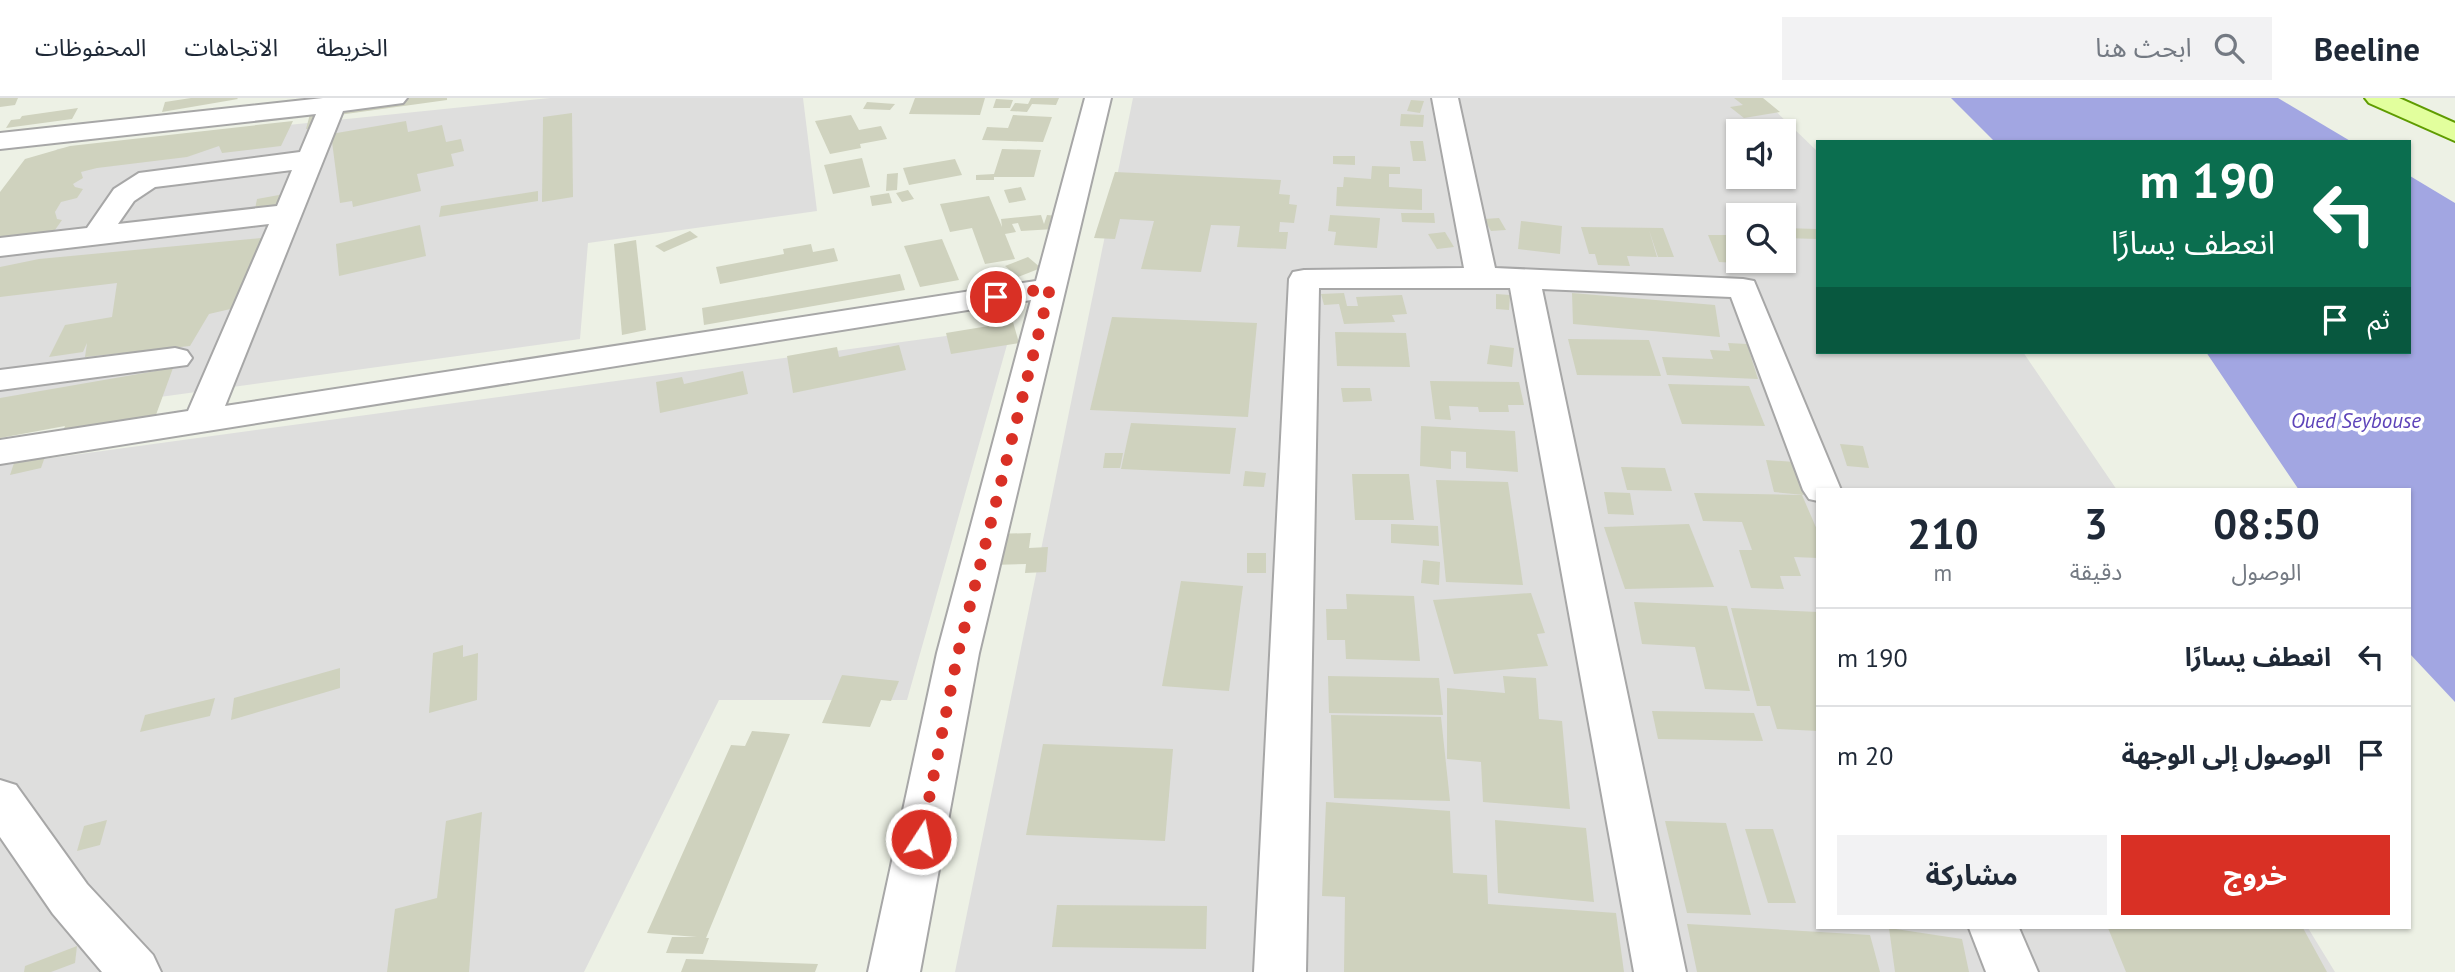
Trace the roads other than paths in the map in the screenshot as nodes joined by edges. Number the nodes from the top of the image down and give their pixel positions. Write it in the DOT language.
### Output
graph roads {
  1 [pos="394,98"];
  2 [pos="1098,98"];
  3 [pos="1445,98"];
  4 [pos="2378,98"];
  5 [pos="333,105"];
  6 [pos="2450,128"];
  7 [pos="4,146"];
  8 [pos="311,159"];
  9 [pos="288,213"];
  10 [pos="98,235"];
  11 [pos="0,247"];
  12 [pos="1481,278"];
  13 [pos="1524,279"];
  14 [pos="1050,288"];
  15 [pos="175,358"];
  16 [pos="0,380"];
  17 [pos="202,419"];
  18 [pos="0,452"];
  19 [pos="1821,488"];
  20 [pos="0,799"];
  21 [pos="1994,929"];
  22 [pos="135,972"];
  23 [pos="894,972"];
  24 [pos="1280,972"];
  25 [pos="1660,972"];
  26 [pos="2012,972"];
  1 -- 5 [label="street"];
  2 -- 14 [label="street"];
  3 -- 12 [label="street"];
  4 -- 6 [label="main road"];
  5 -- 7 [label="street"];
  5 -- 8 [label="street"];
  8 -- 9 [label="street"];
  8 -- 10 [label="street"];
  9 -- 10 [label="street"];
  9 -- 17 [label="street"];
  10 -- 11 [label="street"];
  12 -- 13 [label="street"];
  12 -- 24 [label="street"];
  13 -- 19 [label="street"];
  13 -- 25 [label="street"];
  14 -- 17 [label="street"];
  14 -- 23 [label="street"];
  15 -- 16 [label="street"];
  17 -- 18 [label="street"];
  20 -- 22 [label="street"];
  21 -- 26 [label="street"];
}
